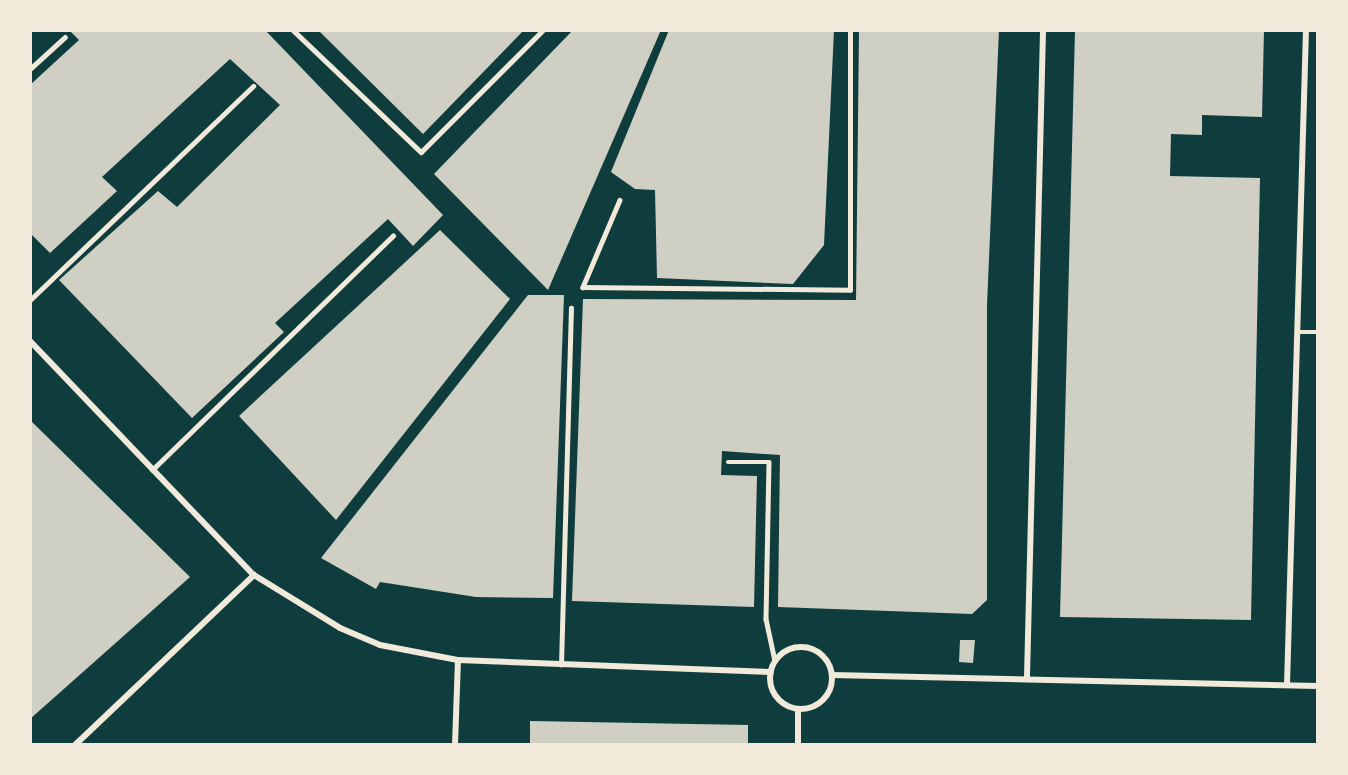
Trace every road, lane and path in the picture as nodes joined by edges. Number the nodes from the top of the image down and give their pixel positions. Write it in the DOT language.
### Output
graph roads {
  1 [pos="293,30"];
  2 [pos="543,30"];
  3 [pos="850,30"];
  4 [pos="1043,30"];
  5 [pos="1306,30"];
  6 [pos="65,37"];
  7 [pos="30,69"];
  8 [pos="253,86"];
  9 [pos="620,200"];
  10 [pos="393,236"];
  11 [pos="30,300"];
  12 [pos="571,308"];
  13 [pos="1298,332"];
  14 [pos="1318,332"];
  15 [pos="30,341"];
  16 [pos="729,462"];
  17 [pos="152,470"];
  18 [pos="254,575"];
  19 [pos="458,660"];
  20 [pos="775,661"];
  21 [pos="561,665"];
  22 [pos="771,672"];
  23 [pos="832,675"];
  24 [pos="1027,677"];
  25 [pos="1287,685"];
  26 [pos="1318,686"];
  27 [pos="798,710"];
  28 [pos="75,745"];
  29 [pos="455,745"];
  30 [pos="798,745"];
  1 -- 2 [label="lane"];
  3 -- 9 [label="lane"];
  4 -- 24 [label="street"];
  5 -- 13 [label="street"];
  6 -- 7 [label="lane"];
  8 -- 11 [label="lane"];
  10 -- 17 [label="lane"];
  12 -- 21 [label="lane"];
  13 -- 14 [label="lane"];
  13 -- 25 [label="street"];
  15 -- 17 [label="street"];
  16 -- 20 [label="lane"];
  17 -- 18 [label="street"];
  18 -- 19 [label="street"];
  18 -- 28 [label="street"];
  19 -- 21 [label="street"];
  19 -- 29 [label="street"];
  20 -- 22 [label="street"];
  20 -- 23 [label="street"];
  21 -- 22 [label="street"];
  22 -- 27 [label="street"];
  23 -- 24 [label="street"];
  23 -- 27 [label="street"];
  24 -- 25 [label="street"];
  25 -- 26 [label="street"];
  27 -- 30 [label="street"];
}
